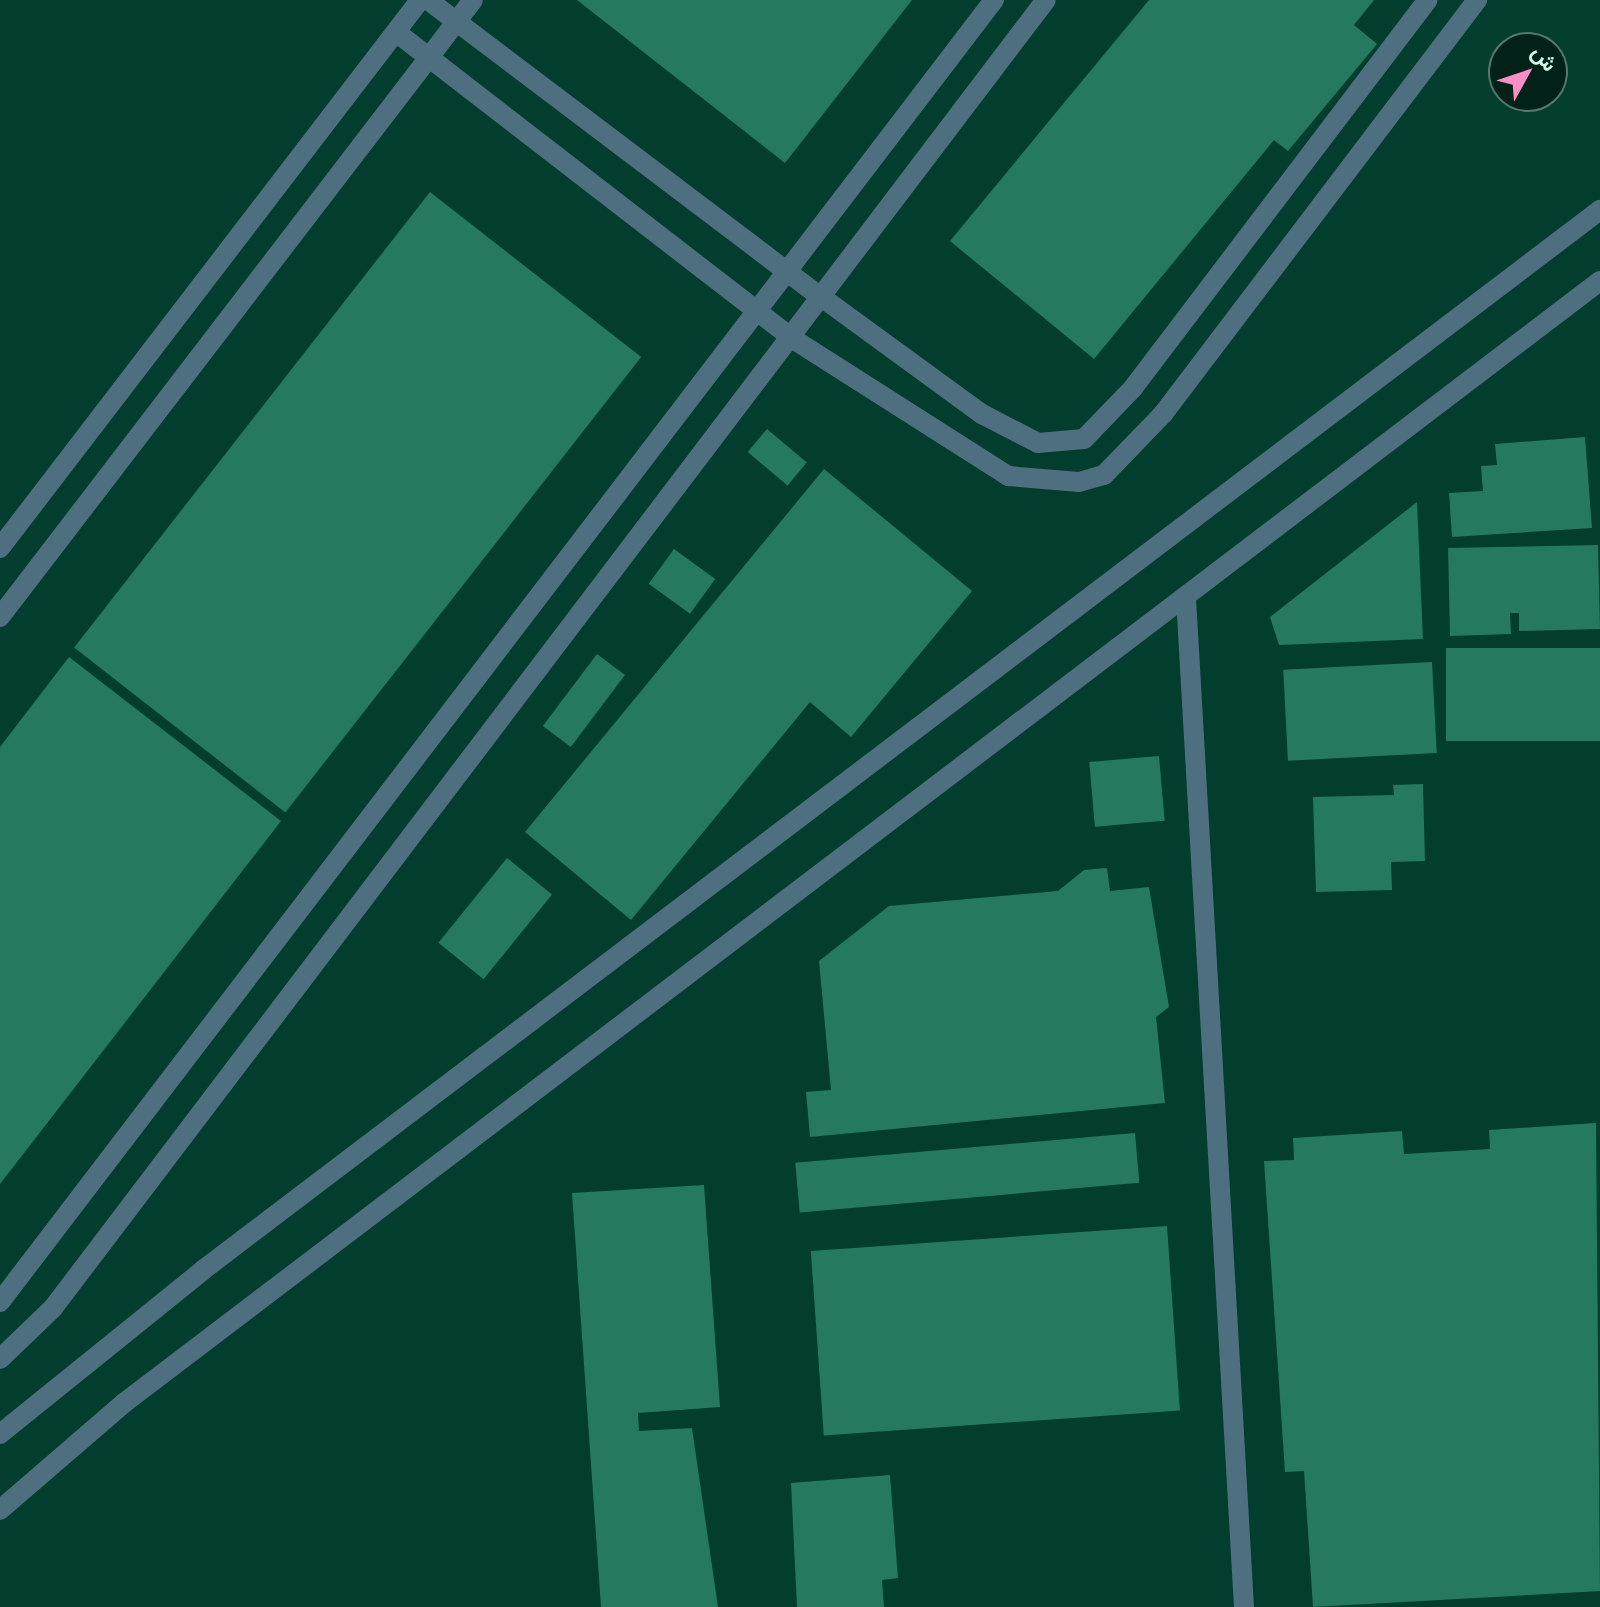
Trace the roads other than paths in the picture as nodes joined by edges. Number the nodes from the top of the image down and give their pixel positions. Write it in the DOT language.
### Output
graph roads {
  1 [pos="420,0"];
  2 [pos="428,0"];
  3 [pos="473,0"];
  4 [pos="994,0"];
  5 [pos="1046,0"];
  6 [pos="1428,0"];
  7 [pos="1477,0"];
  8 [pos="457,21"];
  9 [pos="396,32"];
  10 [pos="430,56"];
  11 [pos="1600,210"];
  12 [pos="787,272"];
  13 [pos="1600,281"];
  14 [pos="820,296"];
  15 [pos="757,312"];
  16 [pos="790,337"];
  17 [pos="0,548"];
  18 [pos="1186,598"];
  19 [pos="0,617"];
  20 [pos="0,1302"];
  21 [pos="0,1359"];
  22 [pos="0,1434"];
  23 [pos="0,1510"];
  24 [pos="1244,1607"];
  1 -- 9 [label="street"];
  2 -- 8 [label="street"];
  3 -- 8 [label="street"];
  4 -- 12 [label="street"];
  5 -- 14 [label="street"];
  6 -- 14 [label="street"];
  7 -- 16 [label="street"];
  8 -- 10 [label="street"];
  8 -- 12 [label="street"];
  9 -- 10 [label="street"];
  9 -- 17 [label="street"];
  10 -- 15 [label="street"];
  10 -- 19 [label="street"];
  11 -- 22 [label="street"];
  12 -- 14 [label="street"];
  12 -- 15 [label="street"];
  13 -- 18 [label="street"];
  14 -- 16 [label="street"];
  15 -- 16 [label="street"];
  15 -- 20 [label="street"];
  16 -- 21 [label="street"];
  18 -- 23 [label="street"];
  18 -- 24 [label="street"];
}
